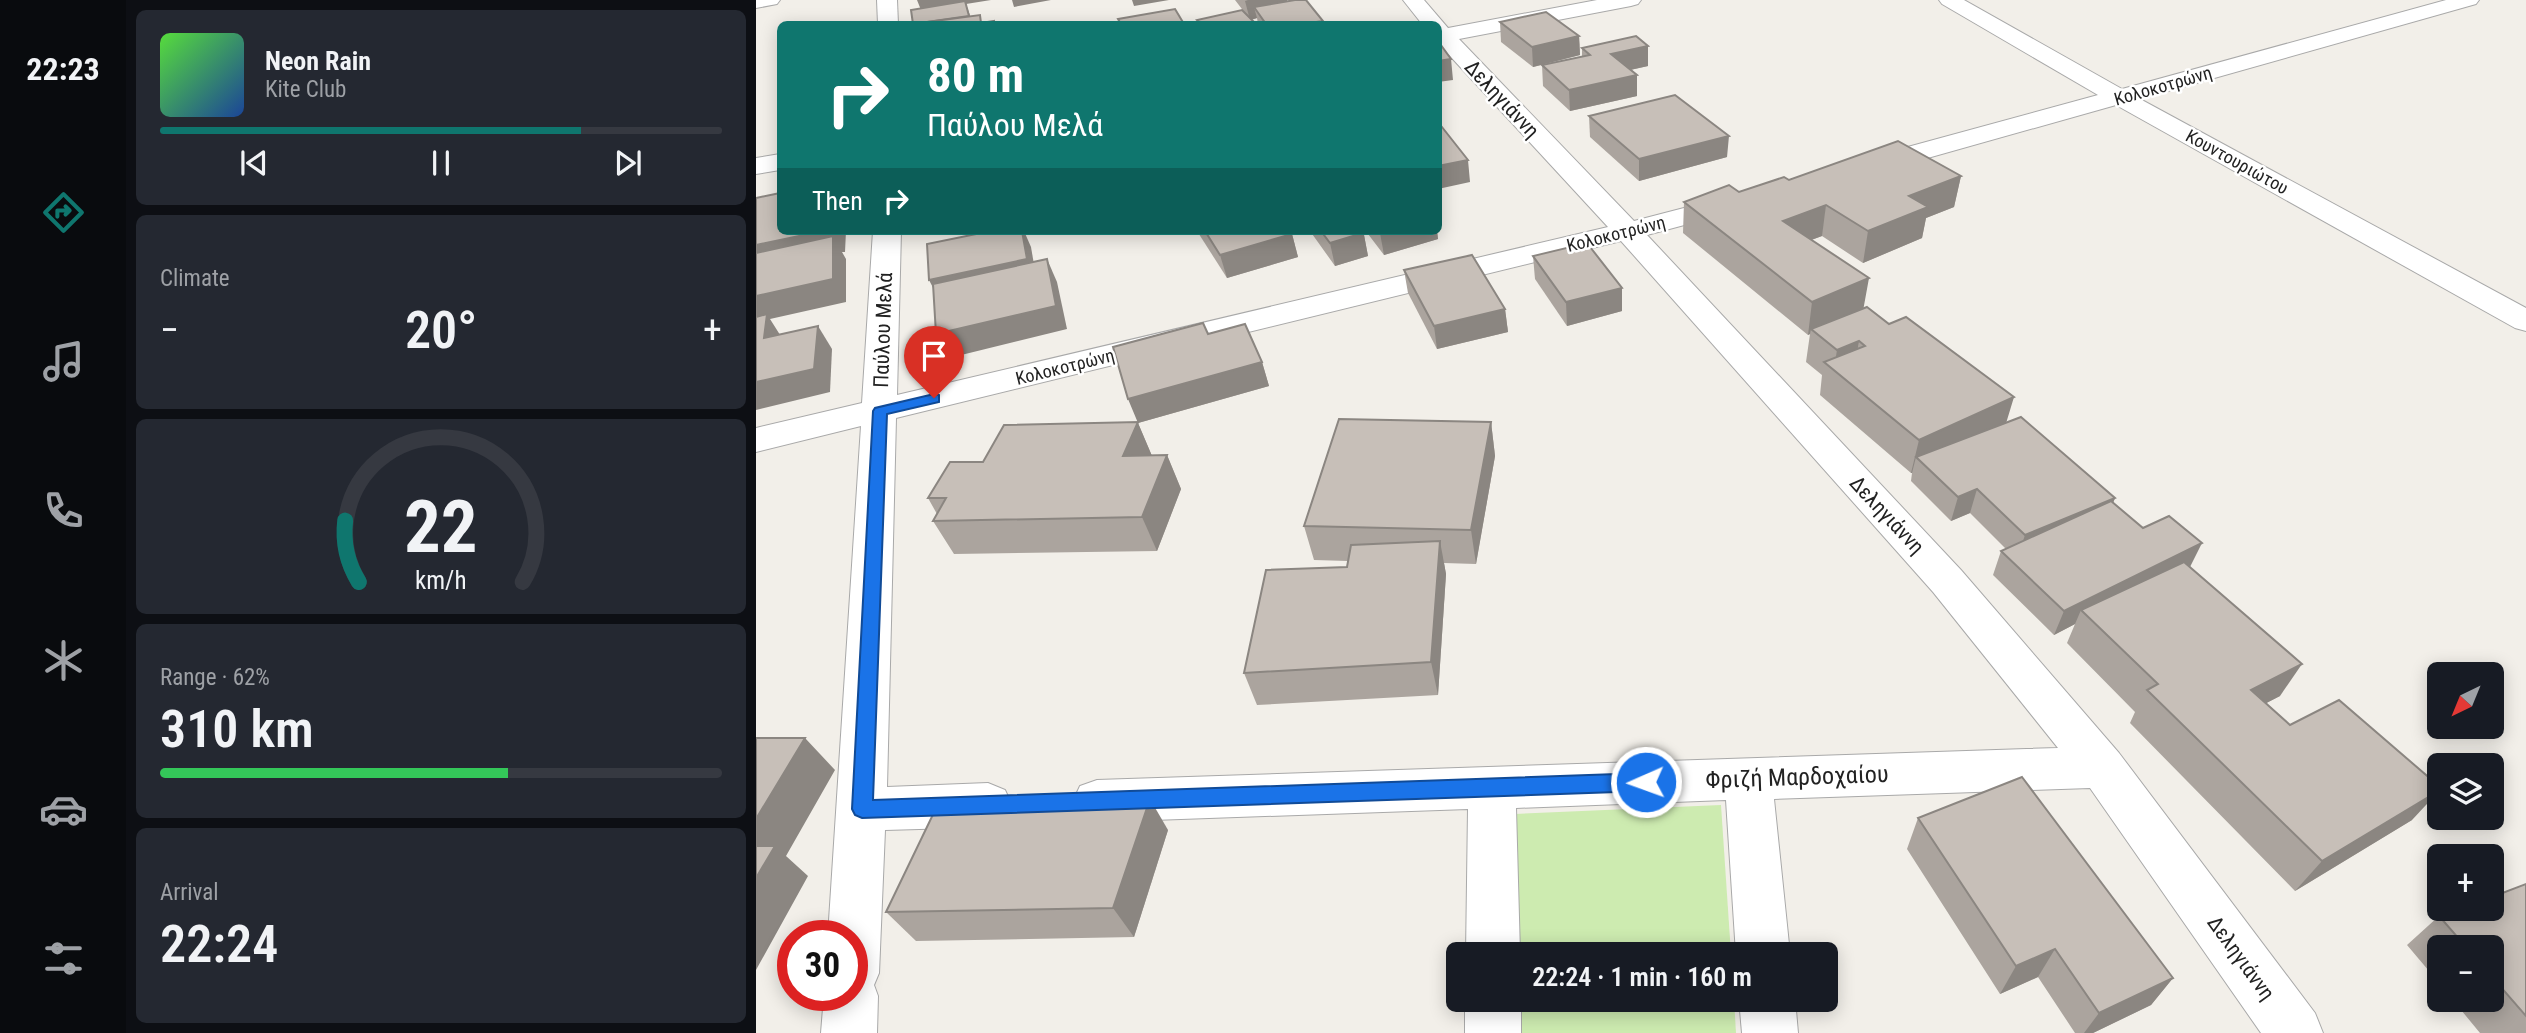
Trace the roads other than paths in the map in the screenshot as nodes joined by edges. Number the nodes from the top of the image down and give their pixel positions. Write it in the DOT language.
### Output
graph roads {
  1 [pos="770,0"];
  2 [pos="887,0"];
  3 [pos="1413,0"];
  4 [pos="1631,0"];
  5 [pos="1949,0"];
  6 [pos="2469,0"];
  7 [pos="756,2"];
  8 [pos="888,21"];
  9 [pos="1430,21"];
  10 [pos="1442,30"];
  11 [pos="1442,35"];
  12 [pos="2121,98"];
  13 [pos="777,162"];
  14 [pos="756,166"];
  15 [pos="1841,174"];
  16 [pos="1761,195"];
  17 [pos="1627,232"];
  18 [pos="887,235"];
  19 [pos="2526,321"];
  20 [pos="880,411"];
  21 [pos="756,440"];
  22 [pos="2102,767"];
  23 [pos="1748,779"];
  24 [pos="1492,787"];
  25 [pos="862,809"];
  26 [pos="855,920"];
  27 [pos="1493,942"];
  28 [pos="1762,942"];
  29 [pos="850,1011"];
  30 [pos="1493,1012"];
  31 [pos="1768,1012"];
  32 [pos="849,1033"];
  33 [pos="1493,1033"];
  34 [pos="1770,1033"];
  35 [pos="2295,1033"];
  1 -- 7 [label="street"];
  2 -- 8 [label="street"];
  3 -- 9 [label="street, Δεληγιάννη"];
  4 -- 10 [label="street"];
  5 -- 12 [label="street, Κουντουριώτου"];
  6 -- 12 [label="street, Κολοκοτρώνη"];
  11 -- 17 [label="street, Δεληγιάννη"];
  12 -- 15 [label="street, Κολοκοτρώνη"];
  12 -- 19 [label="street, Κουντουριώτου"];
  13 -- 14 [label="street"];
  16 -- 17 [label="street, Κολοκοτρώνη"];
  17 -- 20 [label="street, Κολοκοτρώνη"];
  17 -- 22 [label="street, Δεληγιάννη"];
  18 -- 20 [label="street, Παύλου Μελά"];
  20 -- 21 [label="street, Κολοκοτρώνη"];
  20 -- 25 [label="street, Παύλου Μελά"];
  22 -- 23 [label="street, Φριζή Μαρδοχαίου"];
  22 -- 35 [label="street, Δεληγιάννη"];
  23 -- 24 [label="street, Φριζή Μαρδοχαίου"];
  23 -- 28 [label="street"];
  24 -- 25 [label="street, Φριζή Μαρδοχαίου"];
  24 -- 27 [label="street"];
  25 -- 26 [label="street, Παύλου Μελά"];
  29 -- 32 [label="street"];
  30 -- 33 [label="street"];
  31 -- 34 [label="street"];
}
